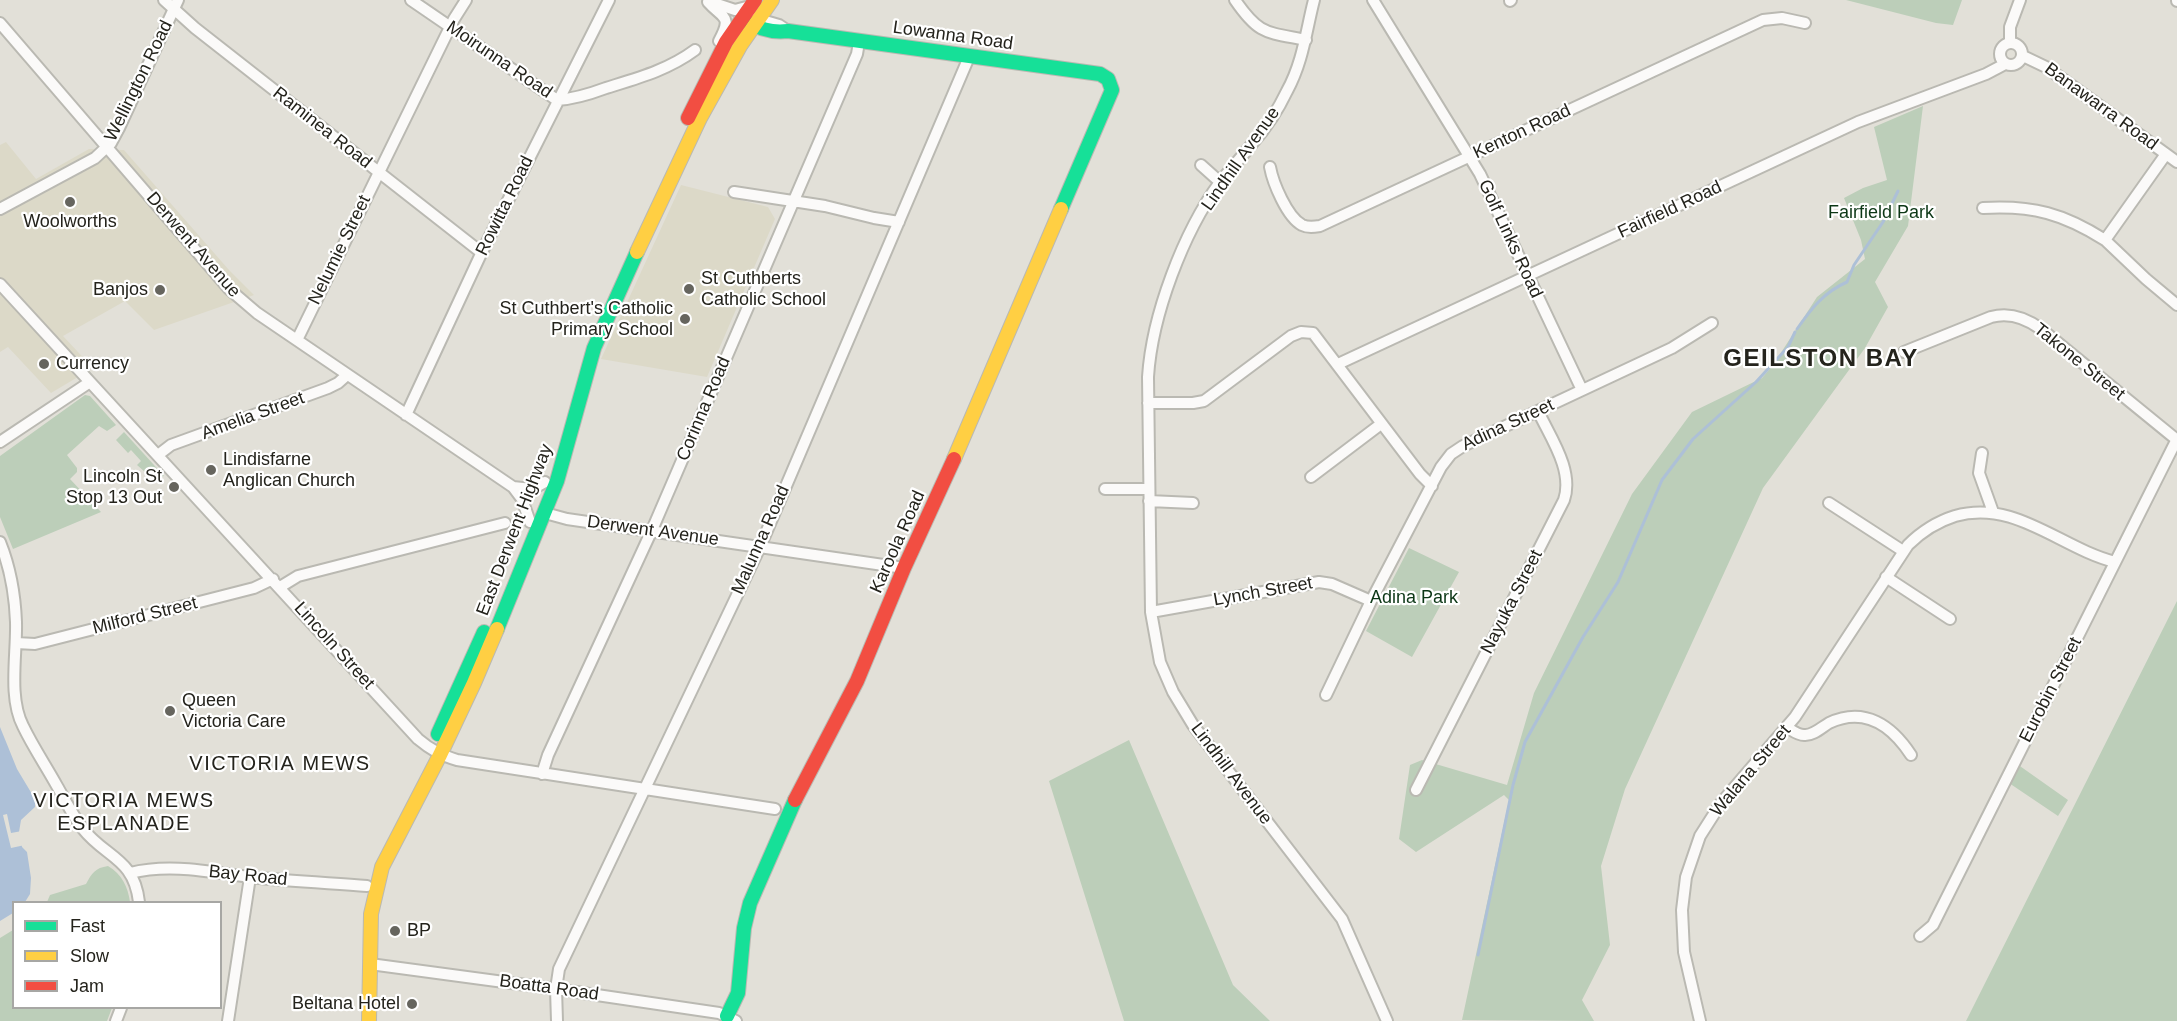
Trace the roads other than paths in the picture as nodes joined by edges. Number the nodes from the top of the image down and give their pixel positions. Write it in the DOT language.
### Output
graph roads {
  1 [pos="164,0"];
  2 [pos="411,0"];
  3 [pos="466,0"];
  4 [pos="609,0"];
  5 [pos="772,0"];
  6 [pos="1235,0"];
  7 [pos="1373,0"];
  8 [pos="2020,0"];
  9 [pos="705,1"];
  10 [pos="1315,2"];
  11 [pos="753,3"];
  12 [pos="175,5"];
  13 [pos="751,21"];
  14 [pos="0,23"];
  15 [pos="1805,23"];
  16 [pos="450,27"];
  17 [pos="1306,40"];
  18 [pos="859,42"];
  19 [pos="2010,43"];
  20 [pos="695,50"];
  21 [pos="2023,56"];
  22 [pos="969,57"];
  23 [pos="2005,64"];
  24 [pos="714,65"];
  25 [pos="1111,82"];
  26 [pos="557,100"];
  27 [pos="107,147"];
  28 [pos="2166,154"];
  29 [pos="1470,156"];
  30 [pos="2177,162"];
  31 [pos="1201,165"];
  32 [pos="1270,167"];
  33 [pos="379,172"];
  34 [pos="1220,182"];
  35 [pos="734,192"];
  36 [pos="794,201"];
  37 [pos="1983,208"];
  38 [pos="0,209"];
  39 [pos="899,222"];
  40 [pos="2105,240"];
  41 [pos="482,253"];
  42 [pos="1528,276"];
  43 [pos="0,284"];
  44 [pos="2177,305"];
  45 [pos="1712,322"];
  46 [pos="297,340"];
  47 [pos="1905,352"];
  48 [pos="1338,364"];
  49 [pos="347,375"];
  50 [pos="90,382"];
  51 [pos="1581,390"];
  52 [pos="1148,403"];
  53 [pos="1538,411"];
  54 [pos="406,415"];
  55 [pos="1381,424"];
  56 [pos="2177,440"];
  57 [pos="0,442"];
  58 [pos="1982,453"];
  59 [pos="158,455"];
  60 [pos="1311,477"];
  61 [pos="545,482"];
  62 [pos="1432,486"];
  63 [pos="513,487"];
  64 [pos="1105,489"];
  65 [pos="1149,489"];
  66 [pos="1149,501"];
  67 [pos="1193,503"];
  68 [pos="1829,503"];
  69 [pos="1993,512"];
  70 [pos="546,513"];
  71 [pos="530,522"];
  72 [pos="505,523"];
  73 [pos="652,530"];
  74 [pos="0,542"];
  75 [pos="760,547"];
  76 [pos="1903,551"];
  77 [pos="2115,561"];
  78 [pos="904,568"];
  79 [pos="1886,577"];
  80 [pos="276,583"];
  81 [pos="1371,602"];
  82 [pos="1151,612"];
  83 [pos="1950,619"];
  84 [pos="16,643"];
  85 [pos="1326,695"];
  86 [pos="1788,728"];
  87 [pos="436,753"];
  88 [pos="1911,755"];
  89 [pos="543,774"];
  90 [pos="645,789"];
  91 [pos="1416,790"];
  92 [pos="775,809"];
  93 [pos="130,873"];
  94 [pos="250,877"];
  95 [pos="367,886"];
  96 [pos="139,901"];
  97 [pos="1920,936"];
  98 [pos="370,964"];
  99 [pos="556,989"];
  100 [pos="725,1018"];
  101 [pos="228,1021"];
  102 [pos="360,1021"];
  103 [pos="369,1021"];
  104 [pos="557,1021"];
  105 [pos="1387,1021"];
  106 [pos="1700,1021"];
  1 -- 12 [label="street, Raminea Road"];
  2 -- 16 [label="street, Moirunna Road"];
  3 -- 16 [label="street, Nelumie Street"];
  4 -- 26 [label="street, Rowitta Road"];
  5 -- 13 [label="main road, East Derwent Highway"];
  6 -- 17 [label="street"];
  7 -- 29 [label="street, Golf Links Road"];
  8 -- 19 [label="street"];
  9 -- 11 [label="street"];
  9 -- 24 [label="street"];
  10 -- 17 [label="street, Lindhill Avenue"];
  11 -- 13 [label="main road, East Derwent Highway"];
  12 -- 27 [label="street, Wellington Road"];
  12 -- 33 [label="street, Raminea Road"];
  13 -- 18 [label="main road, Lowanna Road"];
  13 -- 24 [label="main road, East Derwent Highway"];
  13 -- 70 [label="main road, East Derwent Highway"];
  14 -- 27 [label="street, Derwent Avenue"];
  15 -- 29 [label="street, Kenton Road"];
  16 -- 26 [label="street, Moirunna Road"];
  16 -- 33 [label="street, Nelumie Street"];
  17 -- 34 [label="street, Lindhill Avenue"];
  18 -- 22 [label="main road, Lowanna Road"];
  18 -- 36 [label="street, Corinna Road"];
  19 -- 21 [label="street"];
  19 -- 23 [label="street"];
  20 -- 26 [label="street"];
  21 -- 23 [label="street"];
  21 -- 28 [label="street, Banawarra Road"];
  22 -- 25 [label="main road, Lowanna Road"];
  22 -- 39 [label="street, Malunna Road"];
  23 -- 42 [label="street, Fairfield Road"];
  24 -- 61 [label="main road, East Derwent Highway"];
  25 -- 78 [label="main road, Karoola Road"];
  26 -- 41 [label="street, Rowitta Road"];
  27 -- 38 [label="street, Wellington Road"];
  27 -- 46 [label="street, Derwent Avenue"];
  28 -- 30 [label="street, Banawarra Road"];
  28 -- 40 [label="street"];
  29 -- 32 [label="street, Kenton Road"];
  29 -- 42 [label="street, Golf Links Road"];
  31 -- 34 [label="street"];
  33 -- 41 [label="street, Raminea Road"];
  33 -- 46 [label="street, Nelumie Street"];
  34 -- 52 [label="street, Lindhill Avenue"];
  35 -- 36 [label="street"];
  36 -- 39 [label="street"];
  36 -- 73 [label="street, Corinna Road"];
  37 -- 40 [label="street"];
  39 -- 75 [label="street, Malunna Road"];
  40 -- 44 [label="street"];
  41 -- 54 [label="street, Rowitta Road"];
  42 -- 48 [label="street, Fairfield Road"];
  42 -- 51 [label="street, Golf Links Road"];
  43 -- 50 [label="street, Lincoln Street"];
  45 -- 51 [label="street, Adina Street"];
  46 -- 49 [label="street, Derwent Avenue"];
  47 -- 56 [label="street, Takone Street"];
  48 -- 52 [label="street"];
  48 -- 55 [label="street"];
  49 -- 54 [label="street, Derwent Avenue"];
  49 -- 59 [label="street, Amelia Street"];
  50 -- 57 [label="street"];
  50 -- 59 [label="street, Lincoln Street"];
  51 -- 53 [label="street, Adina Street"];
  52 -- 65 [label="street, Lindhill Avenue"];
  53 -- 62 [label="street, Adina Street"];
  53 -- 91 [label="street, Nayuka Street"];
  54 -- 63 [label="street, Derwent Avenue"];
  55 -- 60 [label="street"];
  55 -- 62 [label="street"];
  56 -- 77 [label="street, Eurobin Street"];
  58 -- 69 [label="street"];
  59 -- 80 [label="street, Lincoln Street"];
  61 -- 63 [label="street"];
  61 -- 71 [label="main road, East Derwent Highway"];
  62 -- 81 [label="street, Adina Street"];
  63 -- 71 [label="street, Derwent Avenue"];
  64 -- 65 [label="street"];
  65 -- 66 [label="street, Lindhill Avenue"];
  66 -- 67 [label="street"];
  66 -- 82 [label="street, Lindhill Avenue"];
  68 -- 76 [label="street"];
  69 -- 76 [label="street, Walana Street"];
  69 -- 77 [label="street, Walana Street"];
  70 -- 73 [label="street, Derwent Avenue"];
  70 -- 87 [label="main road, East Derwent Highway"];
  71 -- 87 [label="main road, East Derwent Highway"];
  72 -- 80 [label="street, Milford Street"];
  73 -- 75 [label="street, Derwent Avenue"];
  73 -- 89 [label="street, Corinna Road"];
  74 -- 84 [label="street"];
  75 -- 78 [label="street, Derwent Avenue"];
  75 -- 90 [label="street, Malunna Road"];
  76 -- 79 [label="street, Walana Street"];
  77 -- 97 [label="street, Eurobin Street"];
  78 -- 100 [label="main road, Karoola Road"];
  79 -- 83 [label="street"];
  79 -- 86 [label="street, Walana Street"];
  80 -- 84 [label="street, Milford Street"];
  80 -- 87 [label="street, Lincoln Street"];
  81 -- 82 [label="street, Lynch Street"];
  81 -- 85 [label="street, Adina Street"];
  82 -- 105 [label="street, Lindhill Avenue"];
  84 -- 93 [label="street"];
  86 -- 88 [label="street"];
  86 -- 106 [label="street, Walana Street"];
  87 -- 89 [label="street"];
  87 -- 95 [label="main road, East Derwent Highway"];
  87 -- 98 [label="main road, East Derwent Highway"];
  89 -- 90 [label="street"];
  90 -- 92 [label="street"];
  90 -- 99 [label="street, Malunna Road"];
  93 -- 94 [label="street, Bay Road"];
  93 -- 96 [label="street"];
  94 -- 95 [label="street, Bay Road"];
  94 -- 101 [label="street"];
  95 -- 102 [label="main road, East Derwent Highway"];
  98 -- 99 [label="street, Boatta Road"];
  98 -- 103 [label="main road, East Derwent Highway"];
  99 -- 100 [label="street, Boatta Road"];
  99 -- 104 [label="street, Malunna Road"];
}
